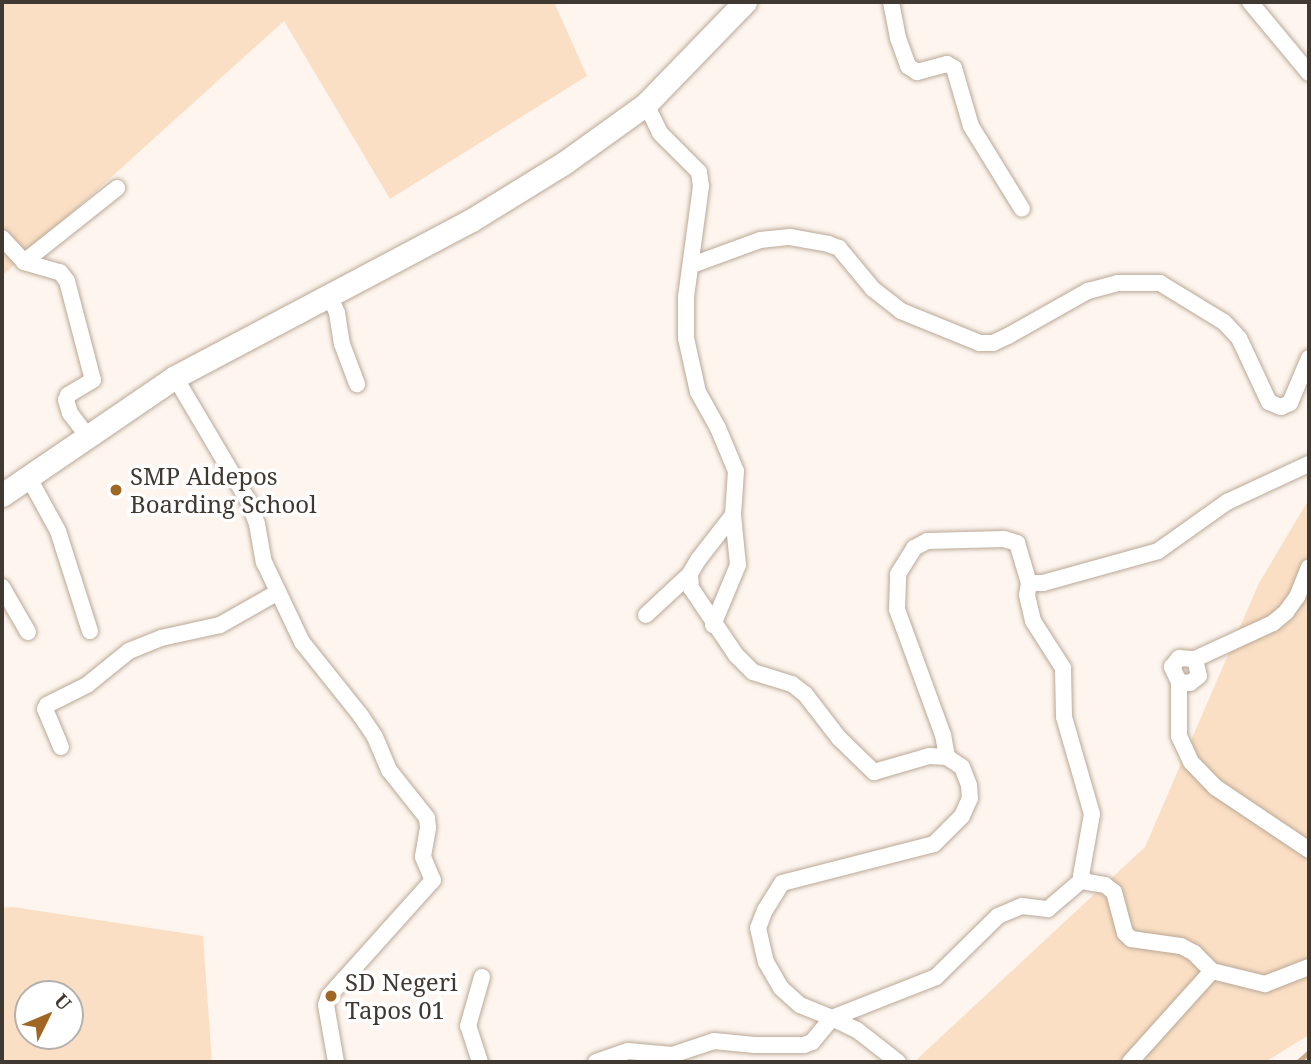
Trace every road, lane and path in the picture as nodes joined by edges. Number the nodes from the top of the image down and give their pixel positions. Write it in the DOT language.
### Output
graph roads {
  1 [pos="745,2"];
  2 [pos="891,2"];
  3 [pos="1250,2"];
  4 [pos="1309,73"];
  5 [pos="646,104"];
  6 [pos="117,188"];
  7 [pos="1022,209"];
  8 [pos="2,238"];
  9 [pos="24,262"];
  10 [pos="692,265"];
  11 [pos="330,297"];
  12 [pos="1309,358"];
  13 [pos="175,377"];
  14 [pos="357,384"];
  15 [pos="88,437"];
  16 [pos="1309,464"];
  17 [pos="29,478"];
  18 [pos="2,495"];
  19 [pos="733,514"];
  20 [pos="1309,567"];
  21 [pos="691,574"];
  22 [pos="1029,583"];
  23 [pos="2,587"];
  24 [pos="278,592"];
  25 [pos="646,615"];
  26 [pos="713,625"];
  27 [pos="89,631"];
  28 [pos="28,632"];
  29 [pos="61,747"];
  30 [pos="947,757"];
  31 [pos="1309,850"];
  32 [pos="1083,879"];
  33 [pos="1309,967"];
  34 [pos="1212,971"];
  35 [pos="482,977"];
  36 [pos="832,1018"];
  37 [pos="335,1062"];
  38 [pos="480,1062"];
  39 [pos="596,1062"];
  40 [pos="898,1062"];
  41 [pos="1130,1062"];
  1 -- 5 [label="street"];
  2 -- 7 [label="street"];
  3 -- 4 [label="street"];
  5 -- 10 [label="street"];
  5 -- 11 [label="street"];
  6 -- 9 [label="street"];
  8 -- 9 [label="street"];
  9 -- 15 [label="street"];
  10 -- 12 [label="street"];
  10 -- 19 [label="street"];
  11 -- 13 [label="street"];
  11 -- 14 [label="street"];
  13 -- 15 [label="street"];
  13 -- 24 [label="street"];
  15 -- 17 [label="street"];
  16 -- 22 [label="street"];
  17 -- 18 [label="street"];
  17 -- 27 [label="street"];
  19 -- 21 [label="street"];
  19 -- 26 [label="street"];
  20 -- 31 [label="street"];
  21 -- 25 [label="street"];
  21 -- 26 [label="street"];
  22 -- 30 [label="street"];
  22 -- 32 [label="street"];
  23 -- 28 [label="street"];
  24 -- 29 [label="street"];
  24 -- 37 [label="street"];
  26 -- 30 [label="street"];
  30 -- 36 [label="street"];
  32 -- 34 [label="street"];
  32 -- 36 [label="street"];
  33 -- 34 [label="street"];
  34 -- 41 [label="street"];
  35 -- 38 [label="street"];
  36 -- 39 [label="street"];
  36 -- 40 [label="street"];
}
